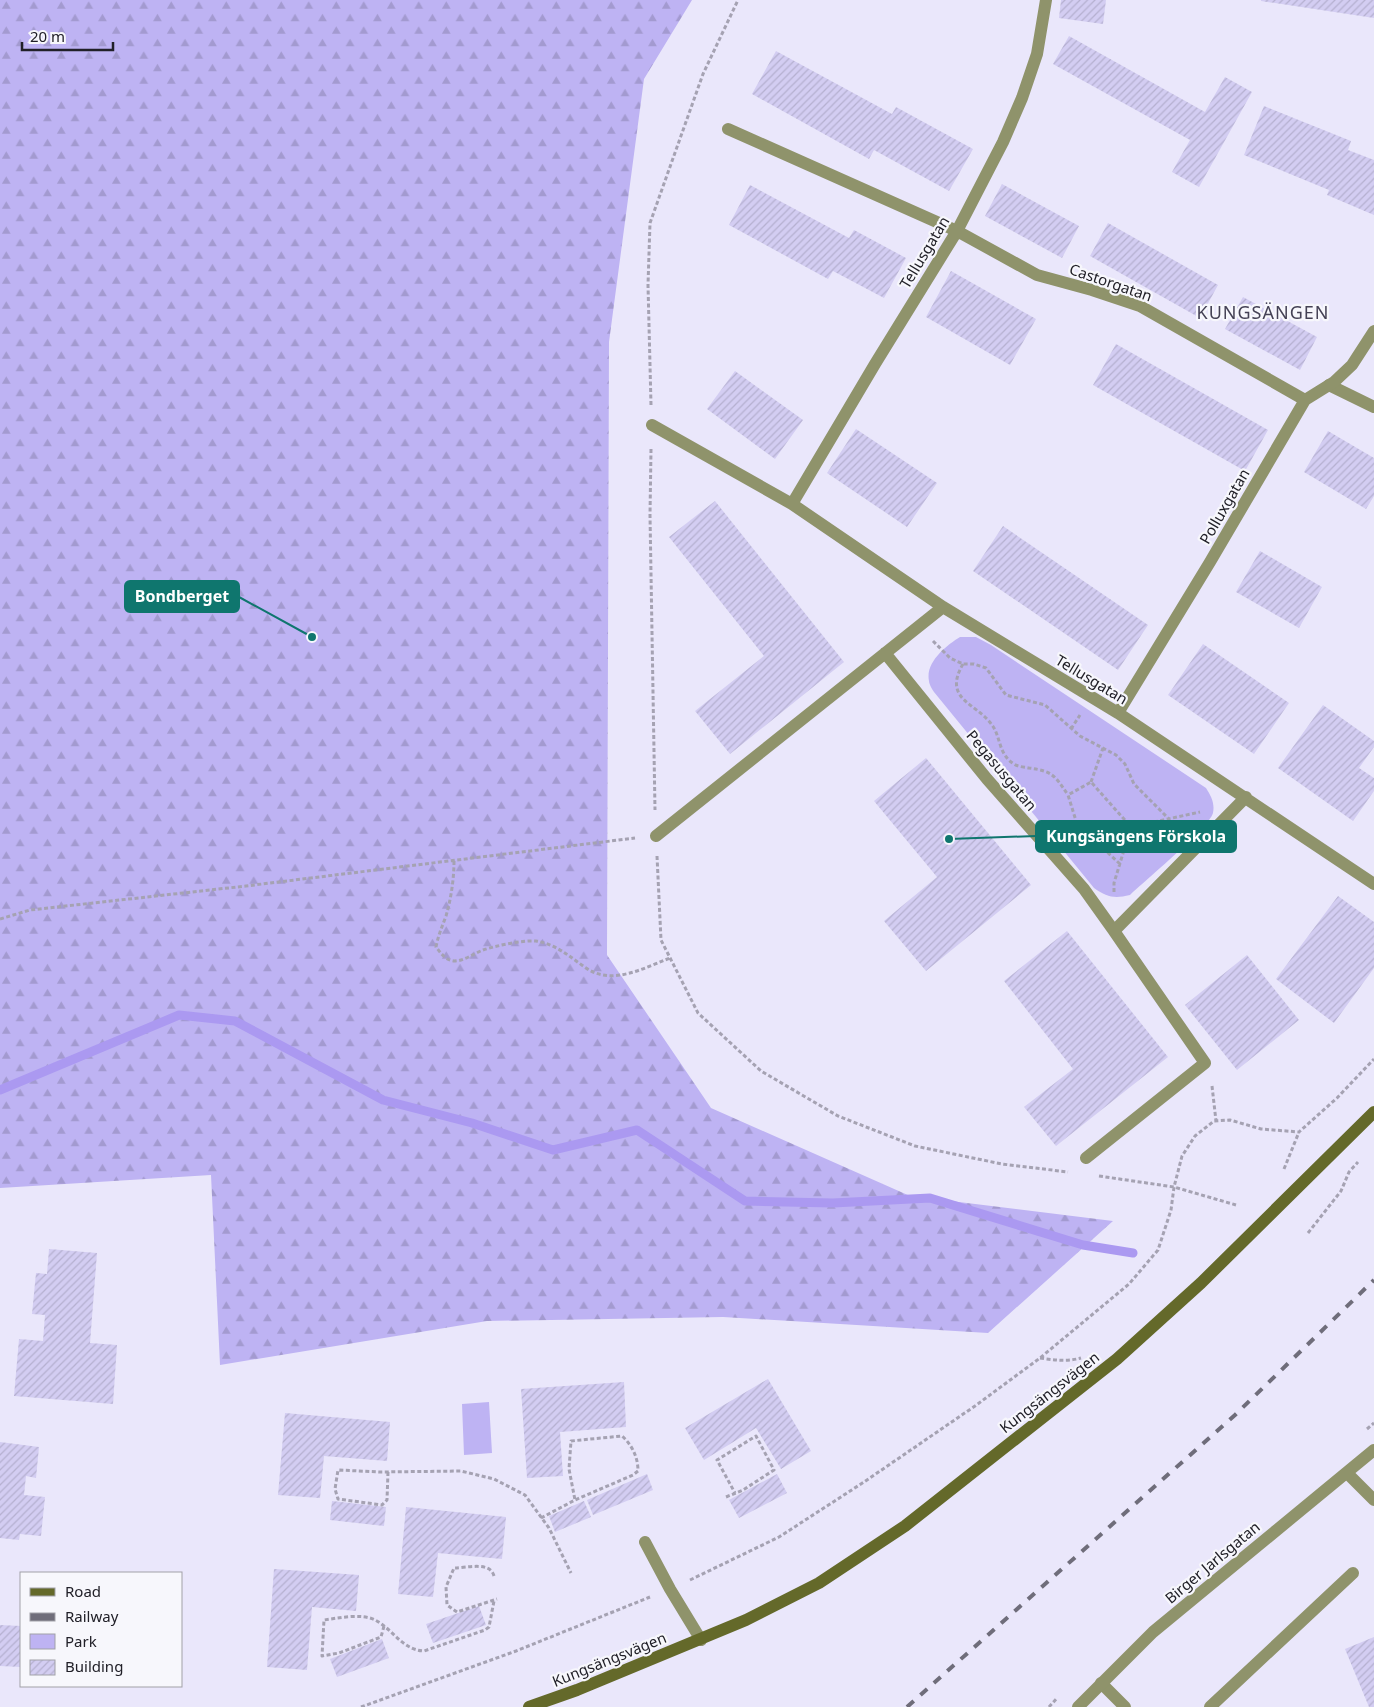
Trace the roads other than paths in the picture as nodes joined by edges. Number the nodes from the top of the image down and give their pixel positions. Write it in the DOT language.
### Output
graph roads {
  1 [pos="1046,0"];
  2 [pos="728,129"];
  3 [pos="957,231"];
  4 [pos="1374,331"];
  5 [pos="1329,385"];
  6 [pos="1305,400"];
  7 [pos="1374,407"];
  8 [pos="652,425"];
  9 [pos="792,504"];
  10 [pos="943,607"];
  11 [pos="885,653"];
  12 [pos="1118,713"];
  13 [pos="1246,797"];
  14 [pos="656,836"];
  15 [pos="1374,884"];
  16 [pos="1114,931"];
  17 [pos="1374,1112"];
  18 [pos="1086,1158"];
  19 [pos="1374,1450"];
  20 [pos="1346,1473"];
  21 [pos="1374,1500"];
  22 [pos="645,1542"];
  23 [pos="1353,1573"];
  24 [pos="701,1640"];
  25 [pos="1101,1683"];
  26 [pos="529,1707"];
  27 [pos="1078,1707"];
  28 [pos="1125,1707"];
  29 [pos="1210,1707"];
  1 -- 3 [label="street, Tellusgatan"];
  2 -- 3 [label="street, Castorgatan"];
  3 -- 6 [label="street, Castorgatan"];
  3 -- 9 [label="street, Tellusgatan"];
  4 -- 5 [label="street, Polluxgatan"];
  5 -- 6 [label="street, Polluxgatan"];
  5 -- 7 [label="street"];
  6 -- 12 [label="street, Polluxgatan"];
  8 -- 9 [label="street, Tellusgatan"];
  9 -- 10 [label="street, Tellusgatan"];
  10 -- 11 [label="street"];
  10 -- 12 [label="street, Tellusgatan"];
  11 -- 14 [label="street"];
  11 -- 16 [label="street, Pegasusgatan"];
  12 -- 13 [label="street, Tellusgatan"];
  13 -- 15 [label="street, Tellusgatan"];
  13 -- 16 [label="street"];
  16 -- 18 [label="street, Pegasusgatan"];
  17 -- 24 [label="street, Kungsängsvägen"];
  19 -- 20 [label="street, Birger Jarlsgatan"];
  20 -- 21 [label="street"];
  20 -- 25 [label="street, Birger Jarlsgatan"];
  22 -- 24 [label="street"];
  23 -- 29 [label="street"];
  24 -- 26 [label="street, Kungsängsvägen"];
  25 -- 27 [label="street, Birger Jarlsgatan"];
  25 -- 28 [label="street"];
}
